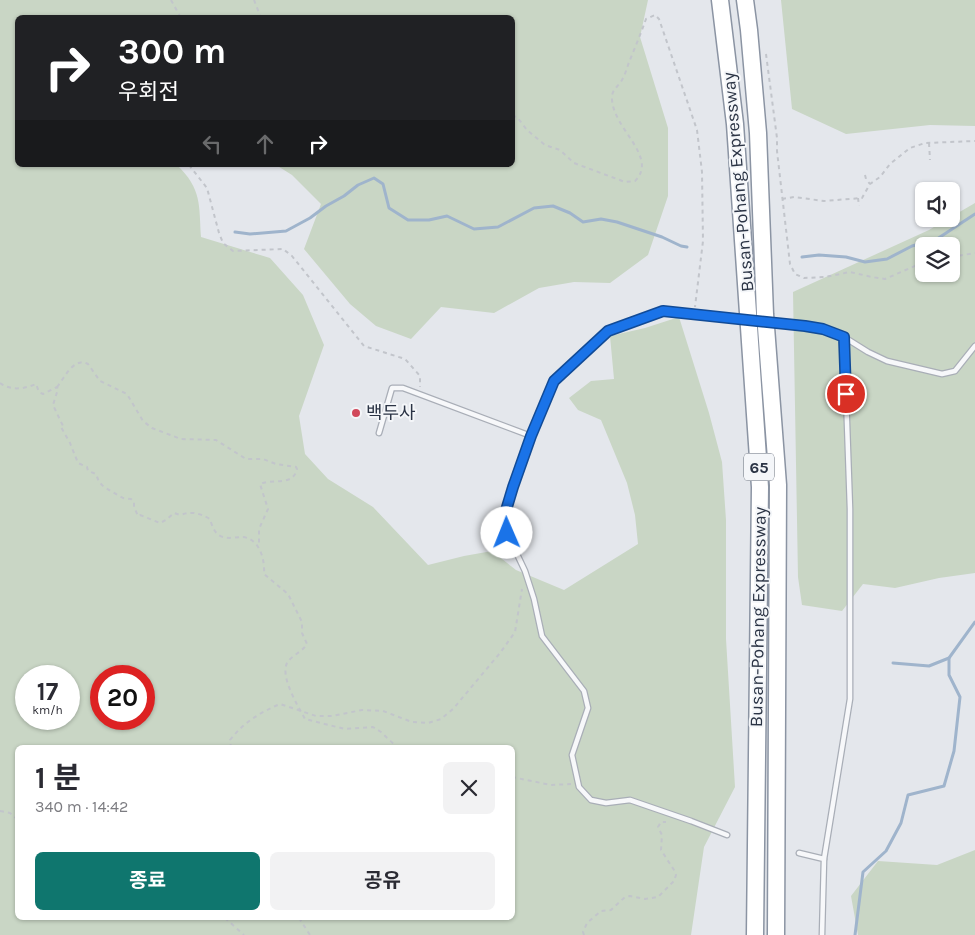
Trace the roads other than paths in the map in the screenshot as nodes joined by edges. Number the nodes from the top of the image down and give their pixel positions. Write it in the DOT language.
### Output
graph roads {
  1 [pos="720,0"];
  2 [pos="744,0"];
  3 [pos="844,337"];
  4 [pos="975,346"];
  5 [pos="378,433"];
  6 [pos="531,436"];
  7 [pos="727,835"];
  8 [pos="799,853"];
  9 [pos="824,859"];
  10 [pos="755,935"];
  11 [pos="776,935"];
  12 [pos="822,935"];
  1 -- 10 [label="highway, Busan-Pohang Expressway / 65"];
  2 -- 11 [label="highway, Busan-Pohang Expressway / 65"];
  3 -- 4 [label="lane"];
  3 -- 6 [label="lane, bridge"];
  3 -- 9 [label="lane"];
  5 -- 6 [label="lane"];
  6 -- 7 [label="lane"];
  8 -- 9 [label="lane"];
  9 -- 12 [label="lane"];
}
